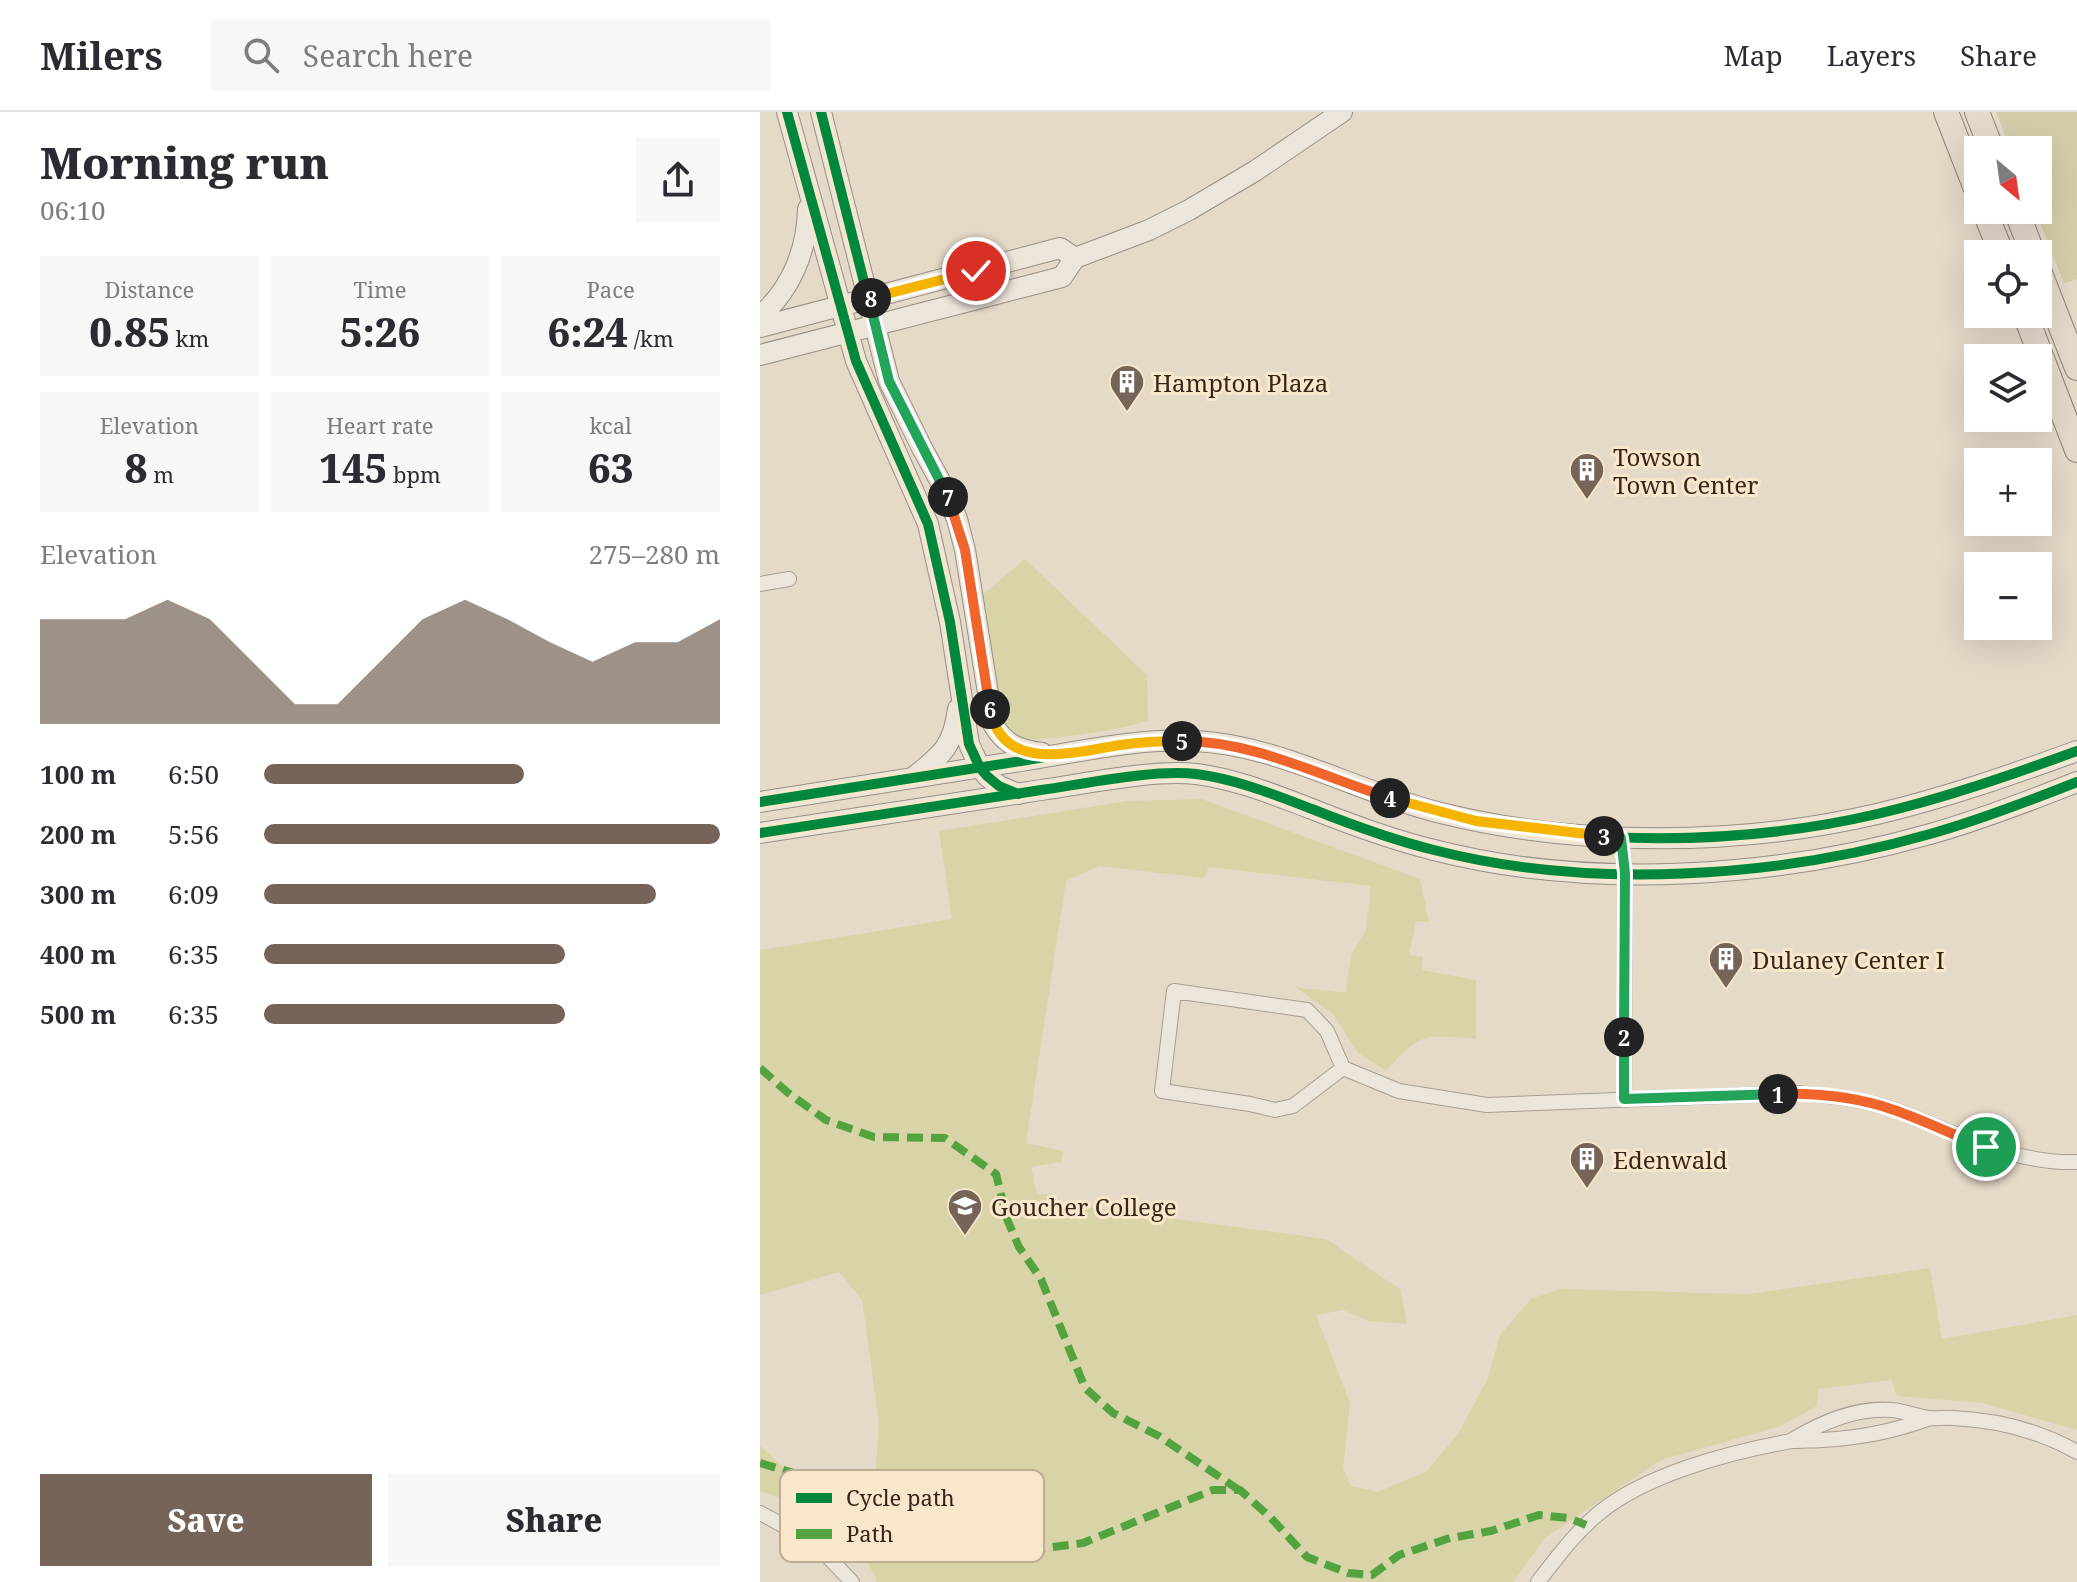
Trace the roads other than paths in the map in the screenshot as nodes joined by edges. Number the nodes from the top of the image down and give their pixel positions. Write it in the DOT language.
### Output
graph roads {
  1 [pos="787,112"];
  2 [pos="821,112"];
  3 [pos="1342,112"];
  4 [pos="1946,112"];
  5 [pos="1977,112"];
  6 [pos="1986,136"];
  7 [pos="1964,158"];
  8 [pos="801,162"];
  9 [pos="1075,258"];
  10 [pos="869,299"];
  11 [pos="2052,304"];
  12 [pos="841,306"];
  13 [pos="760,316"];
  14 [pos="875,325"];
  15 [pos="760,327"];
  16 [pos="2030,328"];
  17 [pos="848,332"];
  18 [pos="760,355"];
  19 [pos="2077,368"];
  20 [pos="2077,450"];
  21 [pos="789,579"];
  22 [pos="760,584"];
  23 [pos="960,686"];
  24 [pos="2077,751"];
  25 [pos="1058,755"];
  26 [pos="980,768"];
  27 [pos="911,778"];
  28 [pos="2077,782"];
  29 [pos="1018,794"];
  30 [pos="760,802"];
  31 [pos="760,833"];
  32 [pos="1621,838"];
  33 [pos="1625,873"];
  34 [pos="1343,1068"];
  35 [pos="1624,1099"];
  36 [pos="2077,1162"];
  37 [pos="1930,1418"];
  38 [pos="1789,1442"];
  39 [pos="2077,1452"];
  40 [pos="760,1513"];
  41 [pos="780,1524"];
  42 [pos="833,1562"];
  43 [pos="852,1582"];
  44 [pos="1538,1582"];
  1 -- 8 [label="main road"];
  2 -- 10 [label="main road"];
  3 -- 9 [label="main road"];
  4 -- 7 [label="main road"];
  5 -- 6 [label="main road"];
  8 -- 12 [label="main road"];
  8 -- 13 [label="main road"];
  9 -- 10 [label="main road"];
  9 -- 14 [label="main road"];
  10 -- 12 [label="main road"];
  10 -- 14 [label="main road"];
  11 -- 19 [label="main road"];
  12 -- 15 [label="main road"];
  12 -- 17 [label="main road"];
  14 -- 17 [label="main road"];
  14 -- 25 [label="main road"];
  16 -- 20 [label="main road"];
  17 -- 18 [label="main road"];
  17 -- 23 [label="main road"];
  21 -- 22 [label="street"];
  23 -- 26 [label="main road"];
  23 -- 27 [label="main road"];
  24 -- 32 [label="main road"];
  25 -- 26 [label="main road"];
  25 -- 32 [label="main road"];
  26 -- 27 [label="main road"];
  26 -- 29 [label="main road"];
  27 -- 30 [label="main road"];
  28 -- 33 [label="main road"];
  29 -- 31 [label="main road"];
  29 -- 33 [label="main road"];
  32 -- 33 [label="street"];
  33 -- 35 [label="street"];
  34 -- 34 [label="street"];
  34 -- 35 [label="street"];
  35 -- 36 [label="street"];
  37 -- 38 [label="street"];
  37 -- 38 [label="street"];
  37 -- 39 [label="street"];
  38 -- 44 [label="street"];
  40 -- 41 [label="street"];
  42 -- 43 [label="street"];
}
